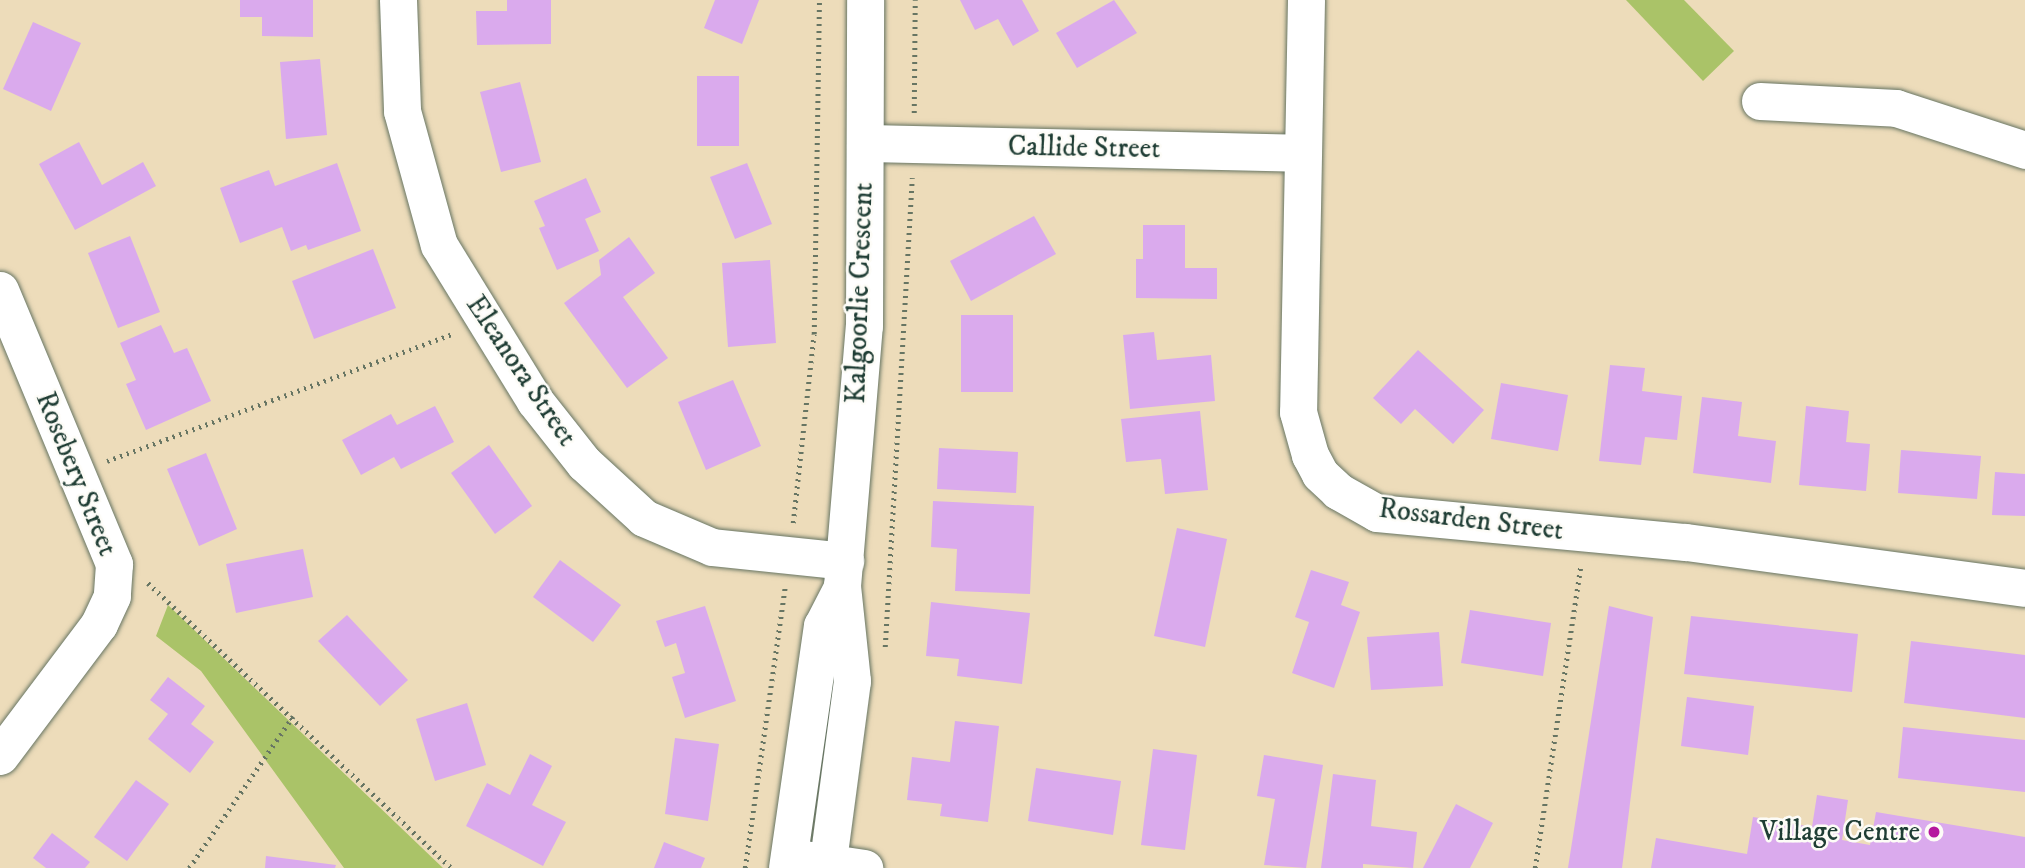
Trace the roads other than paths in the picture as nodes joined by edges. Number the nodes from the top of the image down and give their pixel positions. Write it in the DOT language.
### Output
graph roads {
  1 [pos="398,0"];
  2 [pos="866,0"];
  3 [pos="1306,0"];
  4 [pos="1760,101"];
  5 [pos="865,143"];
  6 [pos="2025,150"];
  7 [pos="1303,153"];
  8 [pos="0,290"];
  9 [pos="844,574"];
  10 [pos="2025,588"];
  11 [pos="0,756"];
  12 [pos="788,862"];
  13 [pos="827,865"];
  14 [pos="864,868"];
  1 -- 9 [label="street, Eleanora Street"];
  2 -- 5 [label="street, Kalgoorlie Crescent"];
  3 -- 7 [label="street, Rossarden Street"];
  4 -- 6 [label="street"];
  5 -- 7 [label="street, Callide Street"];
  5 -- 9 [label="street, Kalgoorlie Crescent"];
  7 -- 10 [label="street, Rossarden Street"];
  8 -- 11 [label="street, Rosebery Street"];
  9 -- 12 [label="street, Kalgoorlie Crescent"];
  9 -- 13 [label="street, Kalgoorlie Crescent"];
  12 -- 13 [label="street"];
  13 -- 14 [label="street"];
}
